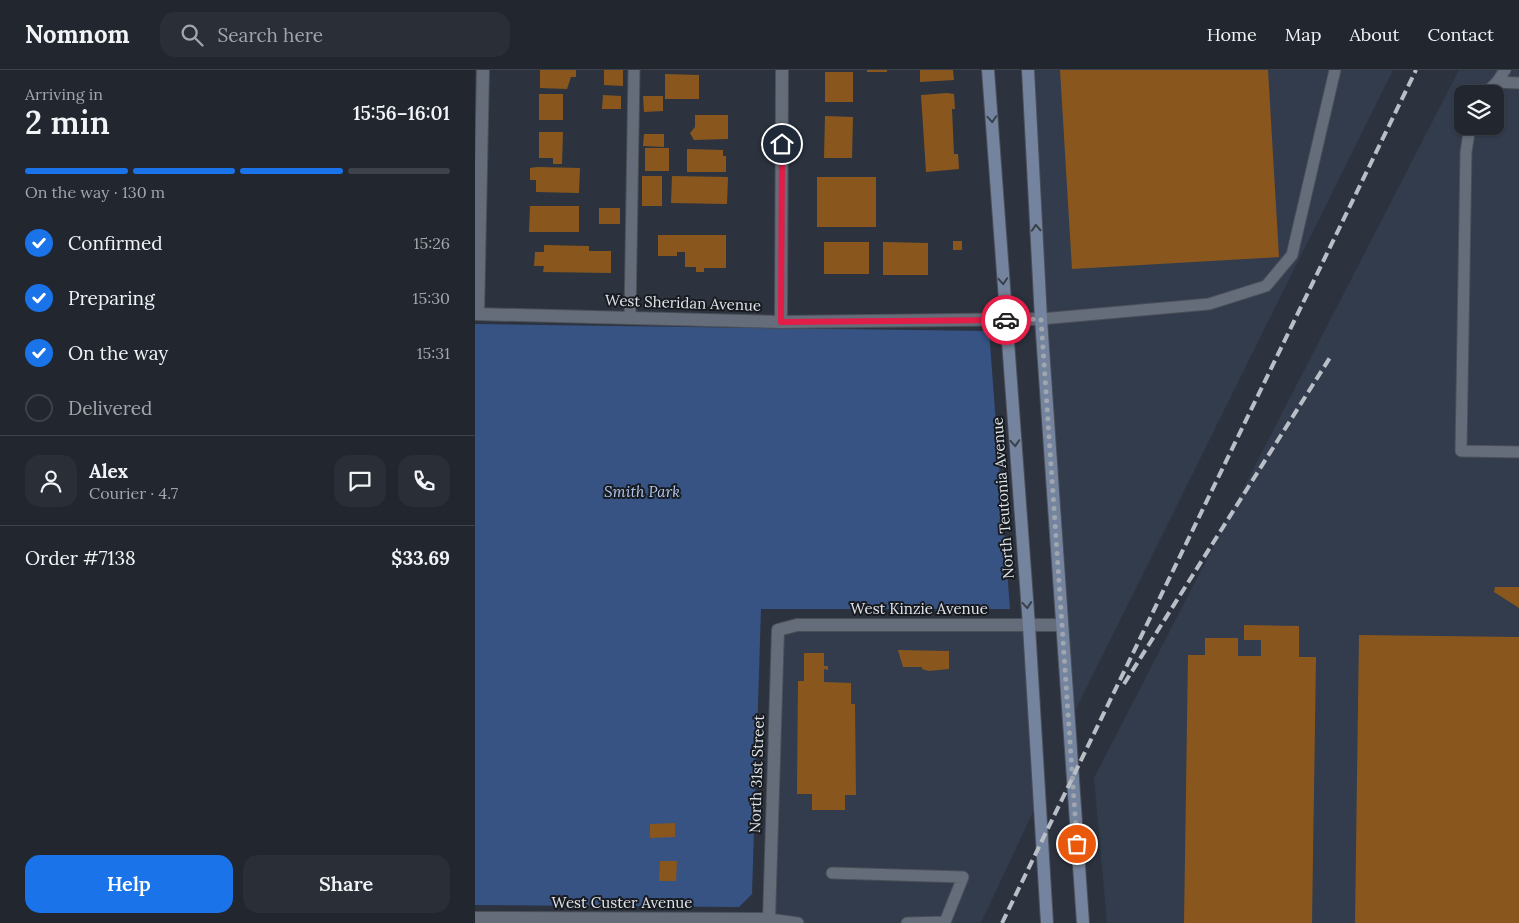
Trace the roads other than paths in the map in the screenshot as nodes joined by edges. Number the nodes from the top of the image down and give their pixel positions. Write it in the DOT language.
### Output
graph roads {
  1 [pos="483,70"];
  2 [pos="634,70"];
  3 [pos="782,70"];
  4 [pos="989,70"];
  5 [pos="1028,70"];
  6 [pos="1335,70"];
  7 [pos="1505,70"];
  8 [pos="1497,82"];
  9 [pos="1519,83"];
  10 [pos="1494,85"];
  11 [pos="1469,135"];
  12 [pos="476,314"];
  13 [pos="630,318"];
  14 [pos="1041,319"];
  15 [pos="1005,320"];
  16 [pos="781,322"];
  17 [pos="1519,452"];
  18 [pos="1061,625"];
  19 [pos="1029,626"];
  20 [pos="778,630"];
  21 [pos="832,873"];
  22 [pos="475,918"];
  23 [pos="769,920"];
  24 [pos="944,922"];
  25 [pos="798,923"];
  26 [pos="907,923"];
  27 [pos="1047,923"];
  28 [pos="1083,923"];
  1 -- 12 [label="street"];
  2 -- 13 [label="lane"];
  3 -- 16 [label="street"];
  4 -- 15 [label="main road, North Teutonia Avenue, one-way"];
  14 -- 5 [label="main road, one-way"];
  6 -- 14 [label="lane"];
  7 -- 8 [label="lane"];
  8 -- 9 [label="lane"];
  8 -- 10 [label="lane"];
  11 -- 17 [label="lane"];
  12 -- 13 [label="street, West Sheridan Avenue"];
  13 -- 16 [label="street, West Sheridan Avenue"];
  14 -- 15 [label="street, West Sheridan Avenue"];
  14 -- 18 [label="main road"];
  15 -- 16 [label="street, West Sheridan Avenue"];
  15 -- 19 [label="main road, North Teutonia Avenue, one-way"];
  18 -- 19 [label="street, West Kinzie Avenue"];
  18 -- 28 [label="main road"];
  19 -- 20 [label="street, West Kinzie Avenue"];
  19 -- 27 [label="main road, North Teutonia Avenue"];
  20 -- 23 [label="street, North 31st Street"];
  21 -- 24 [label="lane"];
  22 -- 23 [label="street, West Custer Avenue"];
  23 -- 25 [label="lane"];
  24 -- 26 [label="lane"];
}
